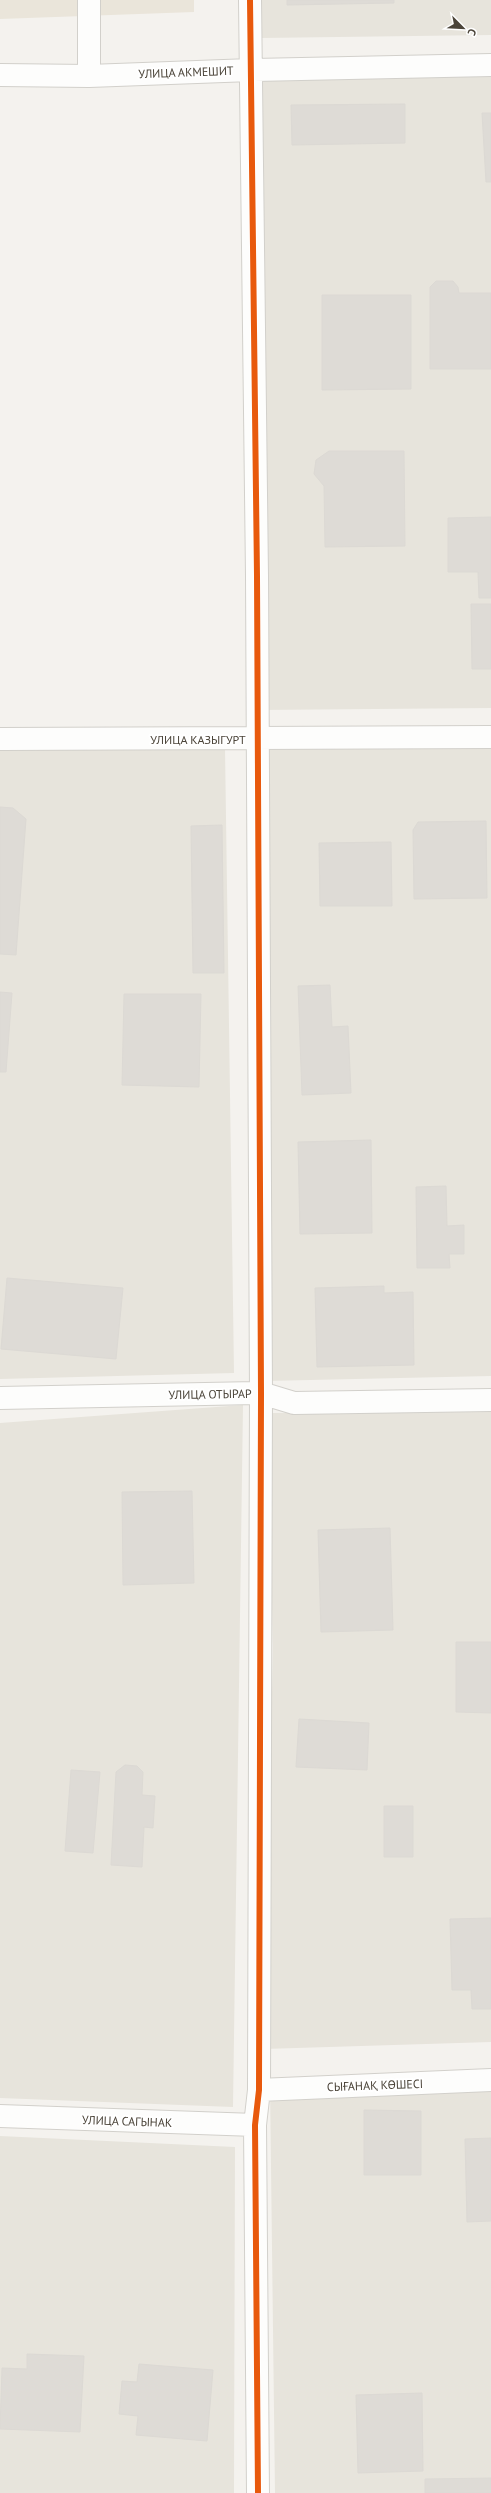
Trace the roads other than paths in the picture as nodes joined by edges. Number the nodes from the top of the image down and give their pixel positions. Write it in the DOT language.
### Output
graph roads {
  1 [pos="250,0"];
  2 [pos="88,4"];
  3 [pos="491,65"];
  4 [pos="251,70"];
  5 [pos="0,75"];
  6 [pos="89,76"];
  7 [pos="491,737"];
  8 [pos="0,739"];
  9 [pos="257,739"];
  10 [pos="261,1393"];
  11 [pos="0,1398"];
  12 [pos="491,1400"];
  13 [pos="491,2080"];
  14 [pos="259,2090"];
  15 [pos="0,2116"];
  16 [pos="255,2125"];
  17 [pos="258,2493"];
  1 -- 4 [label="street"];
  2 -- 6 [label="street"];
  3 -- 4 [label="street, УЛИЦА АКМЕШИТ"];
  4 -- 6 [label="street, УЛИЦА АКМЕШИТ"];
  4 -- 9 [label="street"];
  5 -- 6 [label="street, УЛИЦА АКМЕШИТ"];
  7 -- 9 [label="street, УЛИЦА КАЗЫГУРТ"];
  8 -- 9 [label="street, УЛИЦА КАЗЫГУРТ"];
  9 -- 10 [label="street"];
  10 -- 11 [label="street, УЛИЦА ОТЫРАР"];
  10 -- 12 [label="street, УЛИЦА ОТЫРАР"];
  10 -- 14 [label="street"];
  13 -- 14 [label="street, СЫҒАНАҚ КӨШЕСІ"];
  14 -- 16 [label="street"];
  15 -- 16 [label="street, УЛИЦА САГЫНАК"];
  16 -- 17 [label="street"];
}
